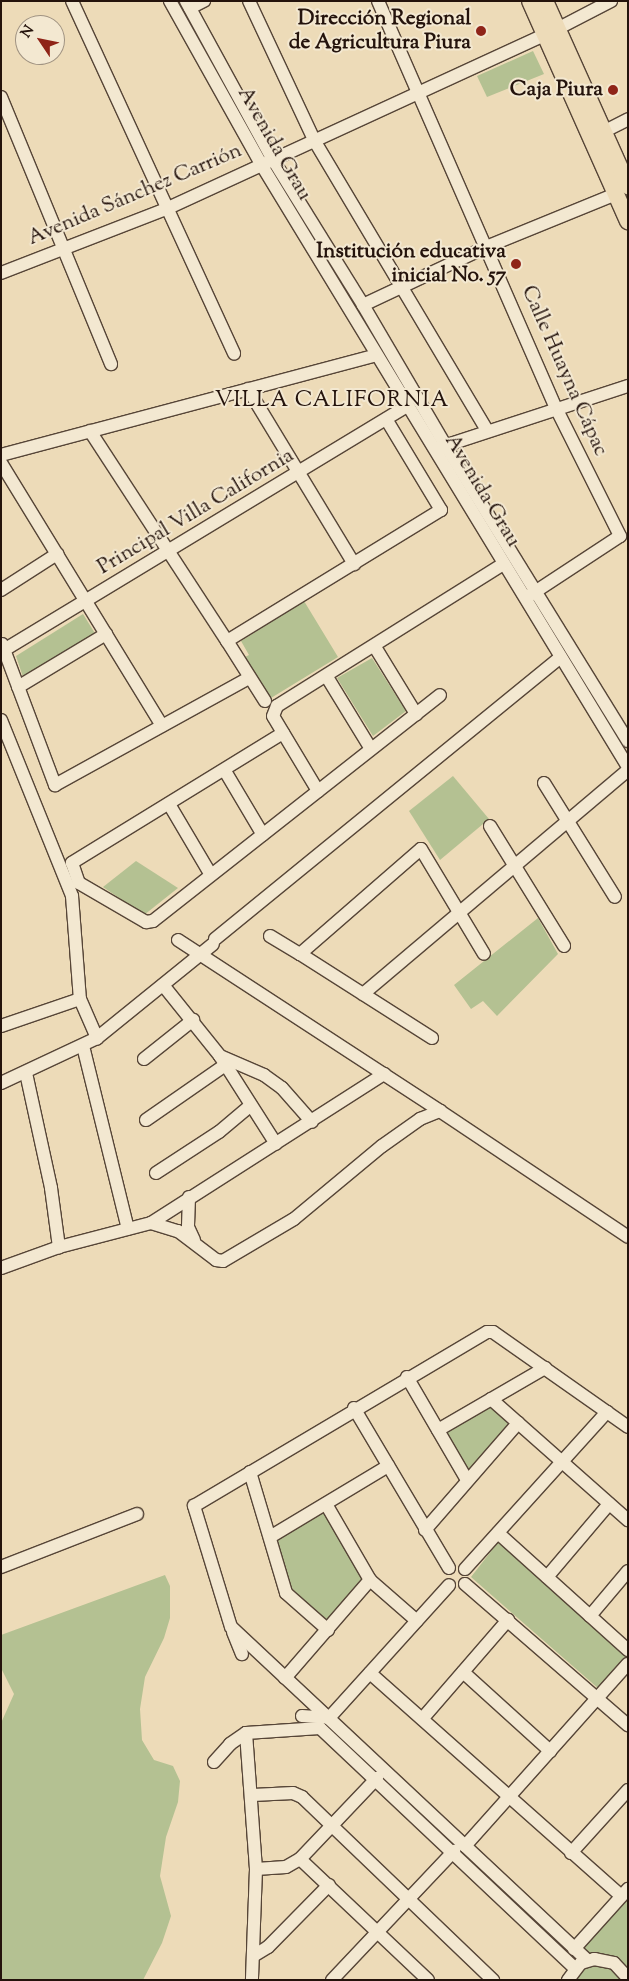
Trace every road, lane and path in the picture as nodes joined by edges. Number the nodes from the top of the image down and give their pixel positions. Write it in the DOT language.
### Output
graph roads {
  1 [pos="72,1"];
  2 [pos="170,1"];
  3 [pos="204,1"];
  4 [pos="249,1"];
  5 [pos="378,1"];
  6 [pos="530,1"];
  7 [pos="544,1"];
  8 [pos="611,1"];
  9 [pos="188,5"];
  10 [pos="551,32"];
  11 [pos="420,93"];
  12 [pos="1,97"];
  13 [pos="628,119"];
  14 [pos="603,132"];
  15 [pos="314,140"];
  16 [pos="267,161"];
  17 [pos="622,190"];
  18 [pos="166,209"];
  19 [pos="628,221"];
  20 [pos="486,247"];
  21 [pos="63,248"];
  22 [pos="1,273"];
  23 [pos="400,287"];
  24 [pos="363,305"];
  25 [pos="234,354"];
  26 [pos="376,355"];
  27 [pos="111,364"];
  28 [pos="628,386"];
  29 [pos="248,389"];
  30 [pos="407,406"];
  31 [pos="557,410"];
  32 [pos="386,419"];
  33 [pos="487,430"];
  34 [pos="90,431"];
  35 [pos="439,448"];
  36 [pos="1,455"];
  37 [pos="1,463"];
  38 [pos="299,473"];
  39 [pos="169,552"];
  40 [pos="57,554"];
  41 [pos="354,564"];
  42 [pos="503,564"];
  43 [pos="1,590"];
  44 [pos="529,595"];
  45 [pos="86,601"];
  46 [pos="106,634"];
  47 [pos="227,641"];
  48 [pos="3,647"];
  49 [pos="375,647"];
  50 [pos="561,657"];
  51 [pos="326,677"];
  52 [pos="249,678"];
  53 [pos="18,687"];
  54 [pos="440,695"];
  55 [pos="265,701"];
  56 [pos="416,714"];
  57 [pos="1,720"];
  58 [pos="162,726"];
  59 [pos="283,733"];
  60 [pos="628,741"];
  61 [pos="371,749"];
  62 [pos="628,768"];
  63 [pos="225,771"];
  64 [pos="544,783"];
  65 [pos="318,791"];
  66 [pos="169,804"];
  67 [pos="568,821"];
  68 [pos="490,826"];
  69 [pos="263,835"];
  70 [pos="515,866"];
  71 [pos="211,875"];
  72 [pos="615,898"];
  73 [pos="457,913"];
  74 [pos="270,936"];
  75 [pos="178,940"];
  76 [pos="564,946"];
  77 [pos="300,954"];
  78 [pos="484,954"];
  79 [pos="202,956"];
  80 [pos="163,985"];
  81 [pos="363,994"];
  82 [pos="80,999"];
  83 [pos="193,1020"];
  84 [pos="1,1026"];
  85 [pos="97,1038"];
  86 [pos="432,1038"];
  87 [pos="83,1046"];
  88 [pos="144,1059"];
  89 [pos="222,1060"];
  90 [pos="26,1073"];
  91 [pos="384,1074"];
  92 [pos="1,1083"];
  93 [pos="250,1107"];
  94 [pos="440,1110"];
  95 [pos="146,1120"];
  96 [pos="312,1122"];
  97 [pos="276,1144"];
  98 [pos="156,1172"];
  99 [pos="189,1198"];
  100 [pos="151,1223"];
  101 [pos="128,1229"];
  102 [pos="628,1237"];
  103 [pos="194,1240"];
  104 [pos="59,1247"];
  105 [pos="1,1268"];
  106 [pos="545,1368"];
  107 [pos="407,1378"];
  108 [pos="491,1399"];
  109 [pos="354,1408"];
  110 [pos="607,1412"];
  111 [pos="518,1423"];
  112 [pos="628,1427"];
  113 [pos="438,1430"];
  114 [pos="562,1462"];
  115 [pos="388,1466"];
  116 [pos="250,1472"];
  117 [pos="467,1480"];
  118 [pos="326,1504"];
  119 [pos="609,1504"];
  120 [pos="137,1514"];
  121 [pos="628,1520"];
  122 [pos="425,1530"];
  123 [pos="498,1533"];
  124 [pos="270,1538"];
  125 [pos="1,1567"];
  126 [pos="449,1568"];
  127 [pos="466,1569"];
  128 [pos="628,1571"];
  129 [pos="547,1577"];
  130 [pos="370,1580"];
  131 [pos="465,1584"];
  132 [pos="450,1585"];
  133 [pos="590,1616"];
  134 [pos="508,1620"];
  135 [pos="417,1621"];
  136 [pos="231,1627"];
  137 [pos="328,1630"];
  138 [pos="628,1650"];
  139 [pos="242,1654"];
  140 [pos="628,1664"];
  141 [pos="463,1672"];
  142 [pos="370,1673"];
  143 [pos="285,1678"];
  144 [pos="597,1698"];
  145 [pos="302,1716"];
  146 [pos="329,1718"];
  147 [pos="423,1718"];
  148 [pos="628,1725"];
  149 [pos="246,1733"];
  150 [pos="550,1751"];
  151 [pos="214,1762"];
  152 [pos="377,1778"];
  153 [pos="628,1790"];
  154 [pos="253,1795"];
  155 [pos="508,1797"];
  156 [pos="332,1825"];
  157 [pos="459,1849"];
  158 [pos="571,1853"];
  159 [pos="300,1859"];
  160 [pos="256,1870"];
  161 [pos="329,1886"];
  162 [pos="624,1893"];
  163 [pos="408,1898"];
  164 [pos="376,1932"];
  165 [pos="574,1949"];
  166 [pos="255,1955"];
  167 [pos="587,1960"];
  168 [pos="575,1968"];
  169 [pos="628,1978"];
  170 [pos="252,1980"];
  171 [pos="332,1980"];
  172 [pos="428,1980"];
  173 [pos="493,1980"];
  174 [pos="568,1980"];
  1 -- 18 [label="street"];
  2 -- 16 [label="street, Avenida Grau"];
  3 -- 9 [label="street"];
  4 -- 15 [label="street"];
  5 -- 11 [label="street, Calle Huayna Cápac"];
  6 -- 10 [label="main road"];
  7 -- 10 [label="main road"];
  8 -- 10 [label="street, Avenida Sánchez Carrión"];
  9 -- 16 [label="street, Avenida Grau"];
  10 -- 11 [label="street, Avenida Sánchez Carrión"];
  10 -- 14 [label="main road"];
  10 -- 17 [label="main road"];
  11 -- 15 [label="street, Avenida Sánchez Carrión"];
  11 -- 20 [label="street, Calle Huayna Cápac"];
  12 -- 21 [label="street"];
  13 -- 14 [label="street"];
  14 -- 17 [label="main road"];
  15 -- 16 [label="street, Avenida Sánchez Carrión"];
  15 -- 23 [label="street"];
  16 -- 18 [label="street, Avenida Sánchez Carrión"];
  16 -- 24 [label="street, Avenida Grau"];
  16 -- 26 [label="street, Avenida Grau"];
  17 -- 19 [label="main road"];
  17 -- 20 [label="street"];
  18 -- 21 [label="street, Avenida Sánchez Carrión"];
  18 -- 25 [label="street"];
  20 -- 23 [label="street"];
  20 -- 31 [label="street, Calle Huayna Cápac"];
  21 -- 22 [label="street, Avenida Sánchez Carrión"];
  21 -- 27 [label="street"];
  23 -- 24 [label="street"];
  23 -- 33 [label="street"];
  24 -- 35 [label="street, Avenida Grau"];
  26 -- 29 [label="street"];
  26 -- 30 [label="street, Avenida Grau"];
  28 -- 31 [label="street"];
  29 -- 34 [label="street"];
  29 -- 38 [label="street"];
  30 -- 32 [label="street, Principal Villa California"];
  30 -- 35 [label="street, Avenida Grau"];
  31 -- 33 [label="street"];
  31 -- 44 [label="street, Calle Huayna Cápac"];
  32 -- 38 [label="street, Principal Villa California"];
  32 -- 41 [label="street"];
  33 -- 35 [label="street"];
  34 -- 36 [label="street"];
  34 -- 39 [label="street"];
  35 -- 42 [label="street, Avenida Grau"];
  35 -- 44 [label="street, Avenida Grau"];
  37 -- 40 [label="street"];
  38 -- 39 [label="street, Principal Villa California"];
  38 -- 41 [label="street"];
  39 -- 45 [label="street, Principal Villa California"];
  39 -- 47 [label="street"];
  40 -- 43 [label="street"];
  40 -- 45 [label="street"];
  41 -- 47 [label="street"];
  42 -- 44 [label="street, Avenida Grau"];
  42 -- 49 [label="street"];
  44 -- 50 [label="street, Avenida Grau"];
  44 -- 60 [label="street, Avenida Grau"];
  45 -- 46 [label="street"];
  45 -- 48 [label="street, Principal Villa California"];
  46 -- 53 [label="street"];
  46 -- 58 [label="street"];
  47 -- 52 [label="street"];
  48 -- 53 [label="street, Principal Villa California"];
  49 -- 51 [label="street"];
  49 -- 56 [label="street"];
  50 -- 62 [label="street, Avenida Grau"];
  50 -- 79 [label="street"];
  51 -- 59 [label="street"];
  51 -- 61 [label="street"];
  52 -- 55 [label="street"];
  52 -- 58 [label="street"];
  53 -- 58 [label="street, Principal Villa California"];
  54 -- 56 [label="street"];
  56 -- 61 [label="street"];
  57 -- 82 [label="street"];
  59 -- 63 [label="street"];
  59 -- 65 [label="street"];
  61 -- 65 [label="street"];
  62 -- 67 [label="street"];
  63 -- 66 [label="street"];
  63 -- 69 [label="street"];
  64 -- 67 [label="street"];
  65 -- 69 [label="street"];
  66 -- 71 [label="street"];
  66 -- 71 [label="street"];
  67 -- 70 [label="street"];
  67 -- 72 [label="street"];
  68 -- 70 [label="street"];
  69 -- 71 [label="street"];
  70 -- 73 [label="street"];
  70 -- 76 [label="street"];
  73 -- 77 [label="street"];
  73 -- 78 [label="street"];
  73 -- 81 [label="street"];
  74 -- 77 [label="street"];
  75 -- 79 [label="street"];
  77 -- 81 [label="street"];
  79 -- 80 [label="street"];
  79 -- 91 [label="street"];
  80 -- 83 [label="street"];
  80 -- 85 [label="street"];
  81 -- 86 [label="street"];
  82 -- 84 [label="street"];
  82 -- 85 [label="street"];
  83 -- 88 [label="street"];
  83 -- 89 [label="street"];
  85 -- 87 [label="street"];
  87 -- 90 [label="street"];
  87 -- 101 [label="street"];
  89 -- 93 [label="street"];
  89 -- 95 [label="street"];
  89 -- 96 [label="street"];
  90 -- 92 [label="street"];
  90 -- 104 [label="street"];
  91 -- 94 [label="street"];
  91 -- 96 [label="street"];
  93 -- 97 [label="street"];
  93 -- 98 [label="street"];
  94 -- 102 [label="street"];
  94 -- 103 [label="street"];
  96 -- 97 [label="street"];
  97 -- 99 [label="street"];
  99 -- 100 [label="street"];
  99 -- 103 [label="street"];
  100 -- 101 [label="street"];
  100 -- 103 [label="street"];
  101 -- 104 [label="street"];
  104 -- 105 [label="street"];
  106 -- 107 [label="street"];
  106 -- 108 [label="street"];
  106 -- 110 [label="street"];
  107 -- 109 [label="street"];
  107 -- 113 [label="street"];
  108 -- 111 [label="street"];
  108 -- 113 [label="street"];
  109 -- 115 [label="street"];
  109 -- 116 [label="street"];
  110 -- 112 [label="street"];
  110 -- 114 [label="street"];
  111 -- 114 [label="street"];
  111 -- 117 [label="street"];
  113 -- 117 [label="street"];
  114 -- 119 [label="street"];
  114 -- 123 [label="street"];
  115 -- 118 [label="street"];
  115 -- 122 [label="street"];
  116 -- 124 [label="street"];
  116 -- 136 [label="street"];
  117 -- 122 [label="street"];
  118 -- 124 [label="street"];
  118 -- 130 [label="street"];
  119 -- 121 [label="street"];
  119 -- 129 [label="street"];
  120 -- 125 [label="street"];
  122 -- 126 [label="street"];
  123 -- 127 [label="street"];
  123 -- 129 [label="street"];
  124 -- 137 [label="street"];
  126 -- 127 [label="street"];
  126 -- 132 [label="street"];
  127 -- 131 [label="street"];
  128 -- 133 [label="street"];
  129 -- 133 [label="street"];
  130 -- 135 [label="street"];
  130 -- 137 [label="street"];
  131 -- 132 [label="street"];
  131 -- 134 [label="street"];
  132 -- 135 [label="street"];
  133 -- 138 [label="street"];
  134 -- 141 [label="street"];
  134 -- 144 [label="street"];
  135 -- 142 [label="street"];
  136 -- 139 [label="street"];
  136 -- 143 [label="street"];
  137 -- 143 [label="street"];
  140 -- 144 [label="street"];
  141 -- 147 [label="street"];
  141 -- 150 [label="street"];
  142 -- 146 [label="street"];
  142 -- 147 [label="street"];
  143 -- 146 [label="street"];
  144 -- 148 [label="street"];
  144 -- 150 [label="street"];
  145 -- 146 [label="street"];
  146 -- 157 [label="street"];
  147 -- 155 [label="street"];
  149 -- 151 [label="street"];
  149 -- 152 [label="street"];
  149 -- 154 [label="street"];
  150 -- 155 [label="street"];
  152 -- 156 [label="street"];
  152 -- 157 [label="street"];
  153 -- 158 [label="street"];
  154 -- 156 [label="street"];
  154 -- 160 [label="street"];
  155 -- 157 [label="street"];
  155 -- 158 [label="street"];
  156 -- 159 [label="street"];
  156 -- 163 [label="street"];
  157 -- 163 [label="street"];
  157 -- 165 [label="street"];
  157 -- 168 [label="street"];
  158 -- 162 [label="street"];
  159 -- 160 [label="street"];
  159 -- 161 [label="street"];
  160 -- 166 [label="street"];
  161 -- 164 [label="street"];
  161 -- 166 [label="street"];
  162 -- 165 [label="street"];
  163 -- 164 [label="street"];
  163 -- 173 [label="street"];
  164 -- 171 [label="street"];
  164 -- 172 [label="street"];
  165 -- 167 [label="street"];
  166 -- 170 [label="street"];
  167 -- 168 [label="street"];
  167 -- 169 [label="street"];
  168 -- 174 [label="street"];
}
